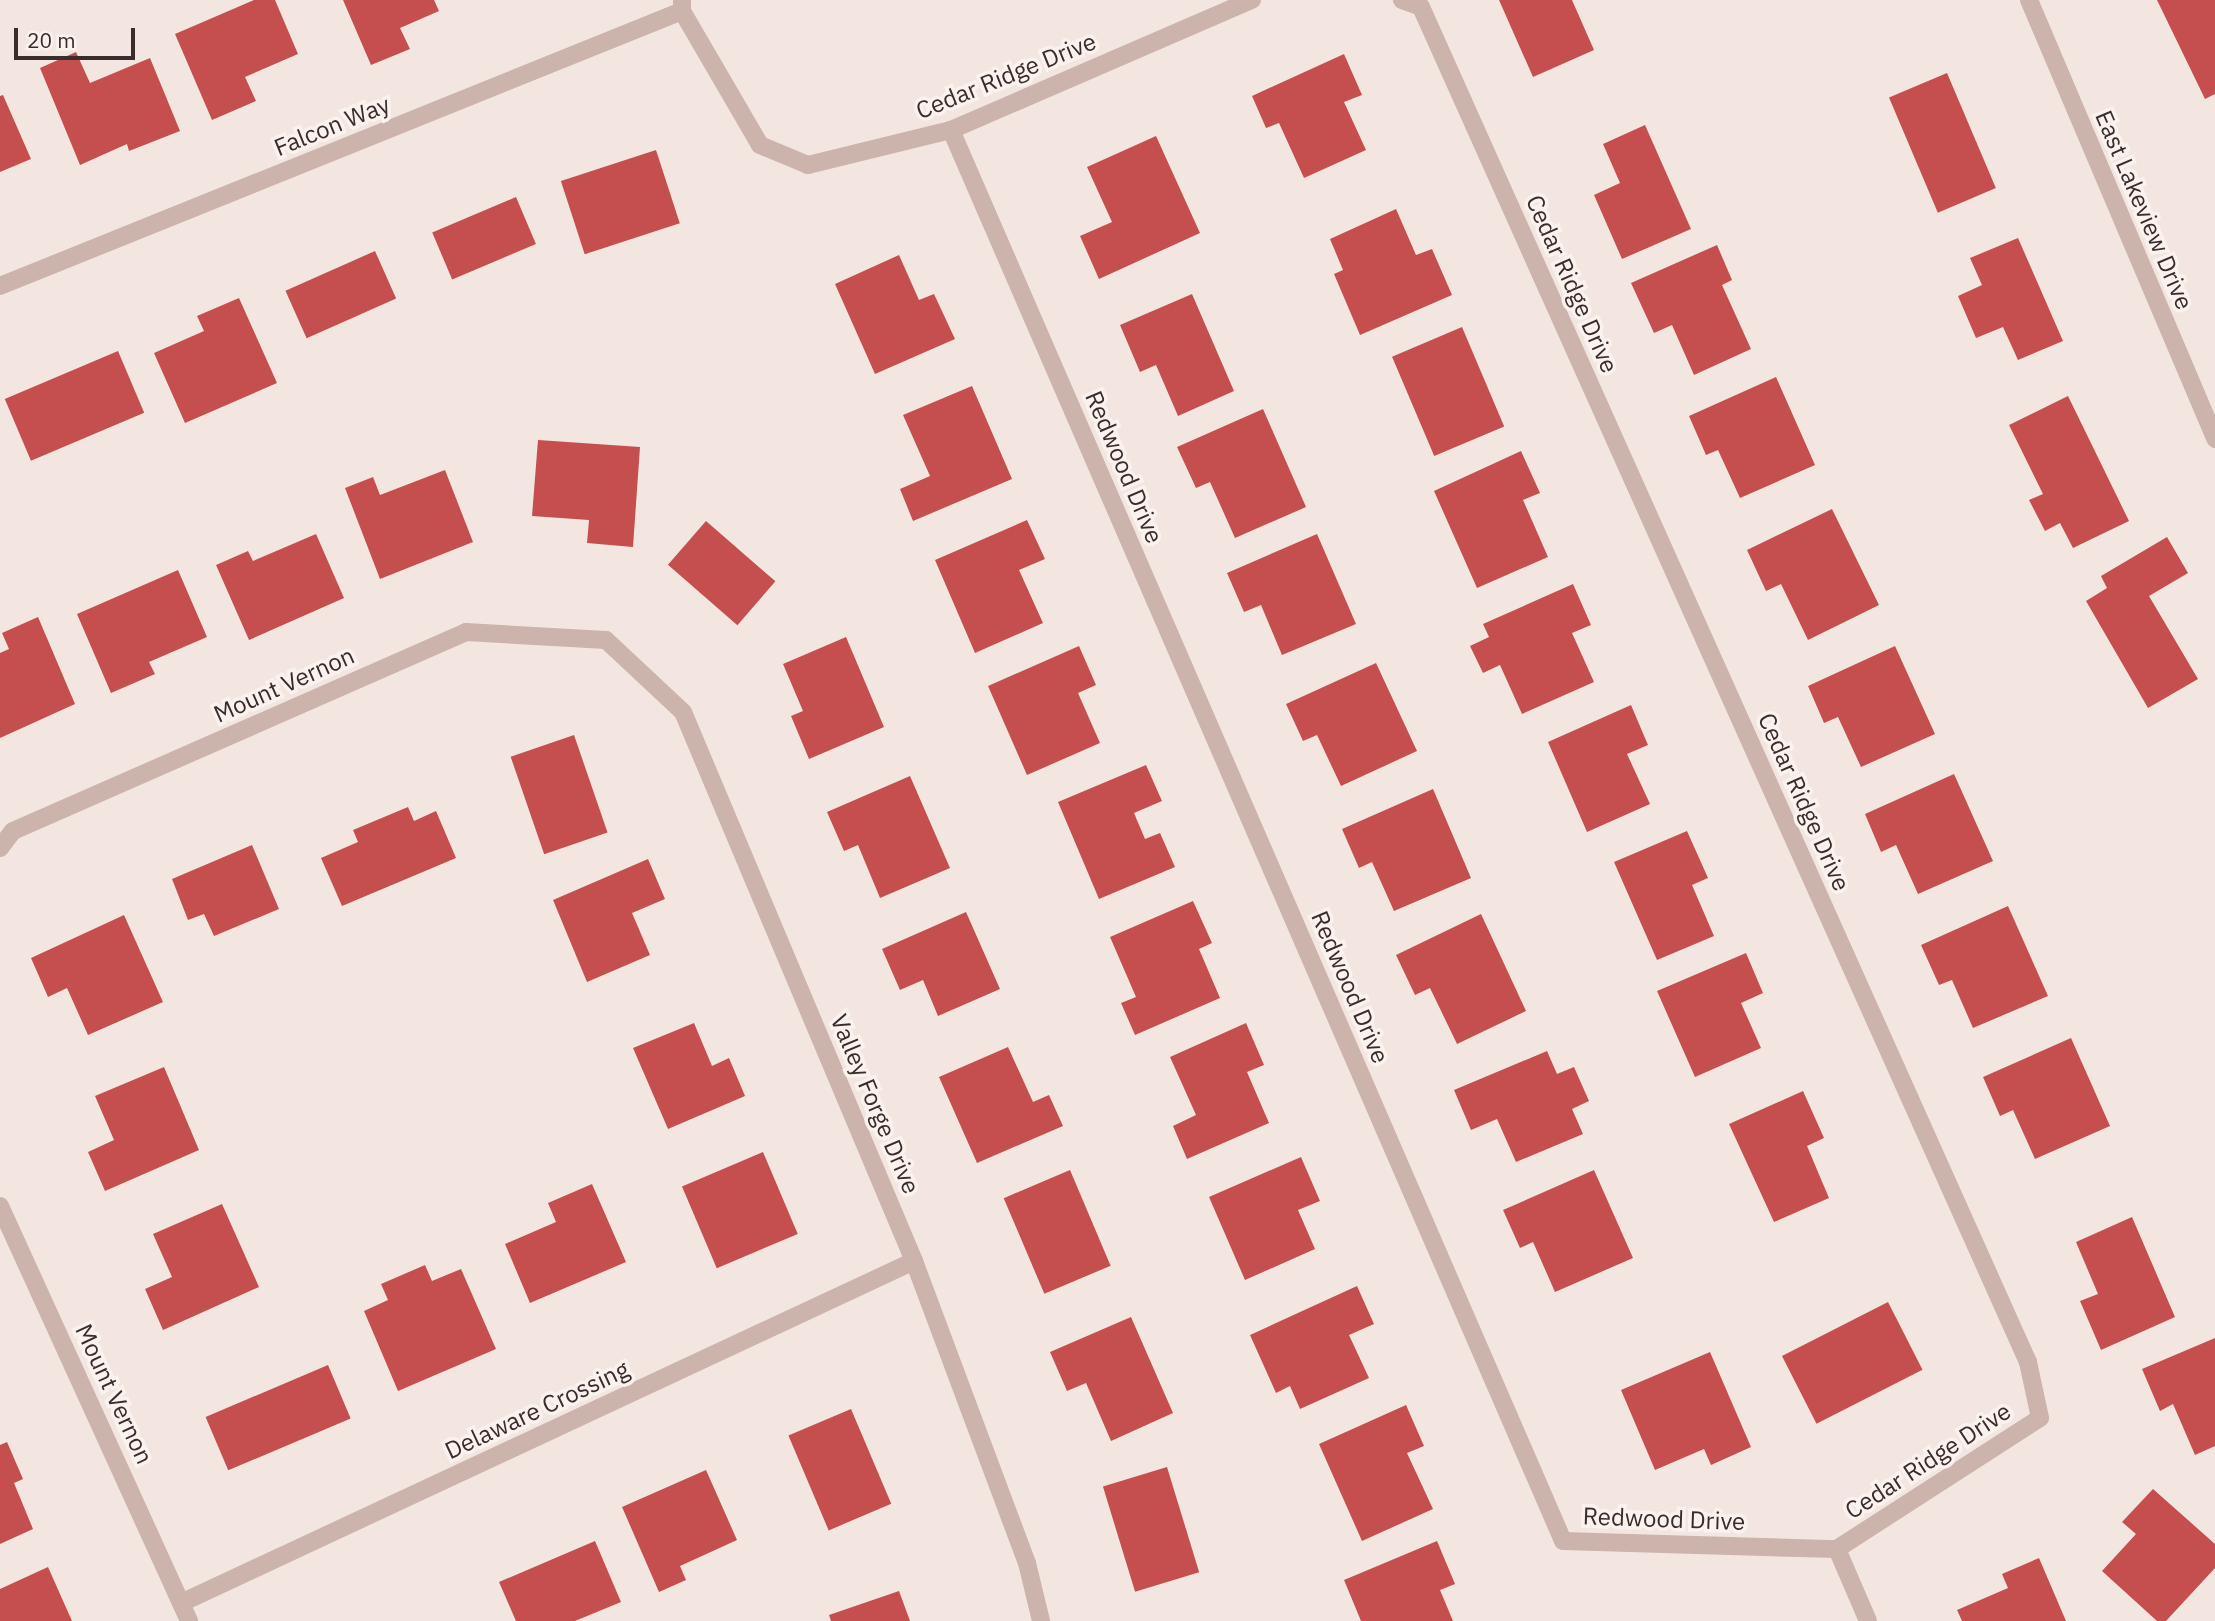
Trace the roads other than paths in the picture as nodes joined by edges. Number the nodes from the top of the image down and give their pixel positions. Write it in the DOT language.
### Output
graph roads {
  1 [pos="1252,0"];
  2 [pos="1402,0"];
  3 [pos="2029,0"];
  4 [pos="682,6"];
  5 [pos="951,130"];
  6 [pos="0,286"];
  7 [pos="2215,439"];
  8 [pos="606,640"];
  9 [pos="0,848"];
  10 [pos="0,1206"];
  11 [pos="915,1261"];
  12 [pos="1837,1549"];
  13 [pos="181,1603"];
  14 [pos="189,1621"];
  15 [pos="1041,1621"];
  16 [pos="1868,1621"];
  1 -- 5 [label="street, Cedar Ridge Drive"];
  2 -- 12 [label="street, Cedar Ridge Drive"];
  3 -- 7 [label="street, East Lakeview Drive"];
  4 -- 5 [label="street, Cedar Ridge Drive"];
  4 -- 6 [label="street, Falcon Way"];
  5 -- 12 [label="street, Redwood Drive"];
  8 -- 9 [label="street, Mount Vernon"];
  8 -- 11 [label="street, Valley Forge Drive"];
  10 -- 13 [label="street, Mount Vernon"];
  11 -- 13 [label="street, Delaware Crossing"];
  11 -- 15 [label="street, Valley Forge Drive"];
  12 -- 16 [label="street"];
  13 -- 14 [label="street, Mount Vernon"];
}
